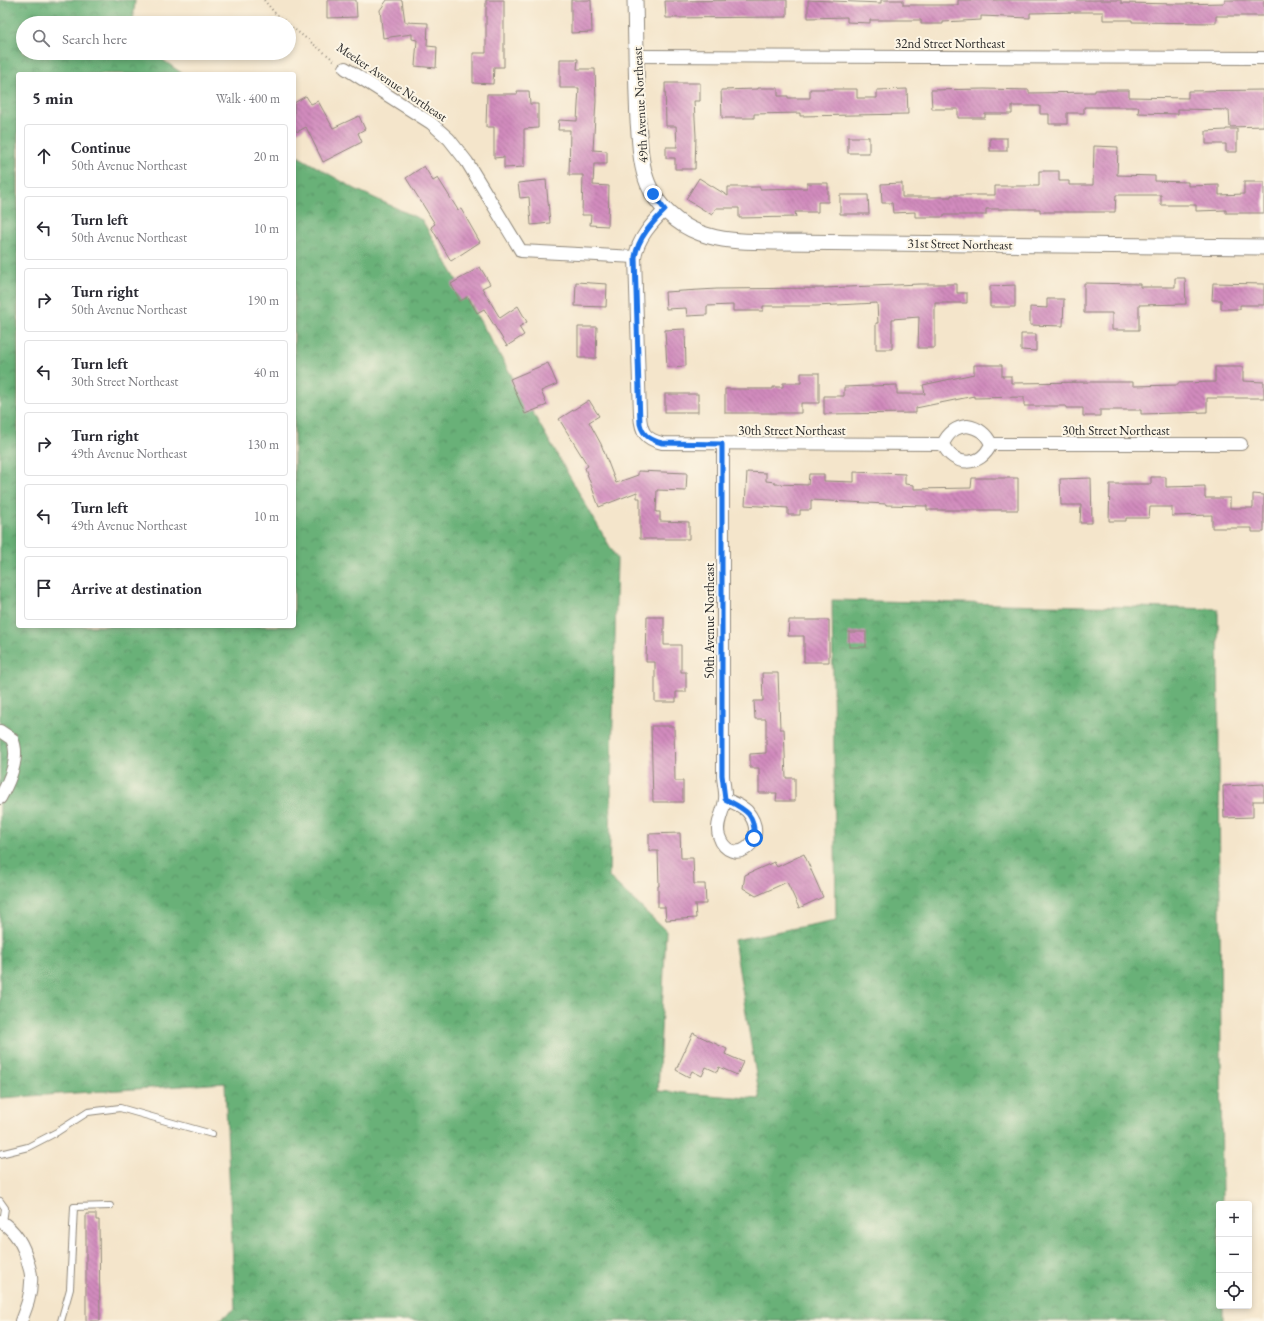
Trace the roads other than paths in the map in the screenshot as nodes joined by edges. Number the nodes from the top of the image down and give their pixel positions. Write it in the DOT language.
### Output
graph roads {
  1 [pos="635,0"];
  2 [pos="636,56"];
  3 [pos="1264,58"];
  4 [pos="345,68"];
  5 [pos="665,210"];
  6 [pos="1264,247"];
  7 [pos="635,257"];
  8 [pos="722,444"];
  9 [pos="943,444"];
  10 [pos="991,444"];
  11 [pos="1241,444"];
  12 [pos="0,731"];
  13 [pos="0,798"];
  14 [pos="725,799"];
  15 [pos="212,1134"];
  16 [pos="0,1154"];
  17 [pos="0,1201"];
  18 [pos="110,1206"];
  19 [pos="1,1221"];
  20 [pos="21,1321"];
  21 [pos="61,1321"];
  1 -- 2 [label="street, 49th Avenue Northeast"];
  2 -- 3 [label="street, 32nd Street Northeast"];
  2 -- 5 [label="street, 49th Avenue Northeast"];
  4 -- 7 [label="street, Meeker Avenue Northeast"];
  5 -- 6 [label="street, 31st Street Northeast"];
  5 -- 7 [label="street"];
  7 -- 8 [label="street, 30th Street Northeast"];
  8 -- 9 [label="street, 30th Street Northeast"];
  8 -- 14 [label="street, 50th Avenue Northeast"];
  9 -- 10 [label="street"];
  9 -- 10 [label="street"];
  10 -- 11 [label="street, 30th Street Northeast"];
  12 -- 13 [label="street"];
  15 -- 16 [label="lane"];
  17 -- 19 [label="lane"];
  18 -- 21 [label="lane"];
  19 -- 20 [label="street"];
}
